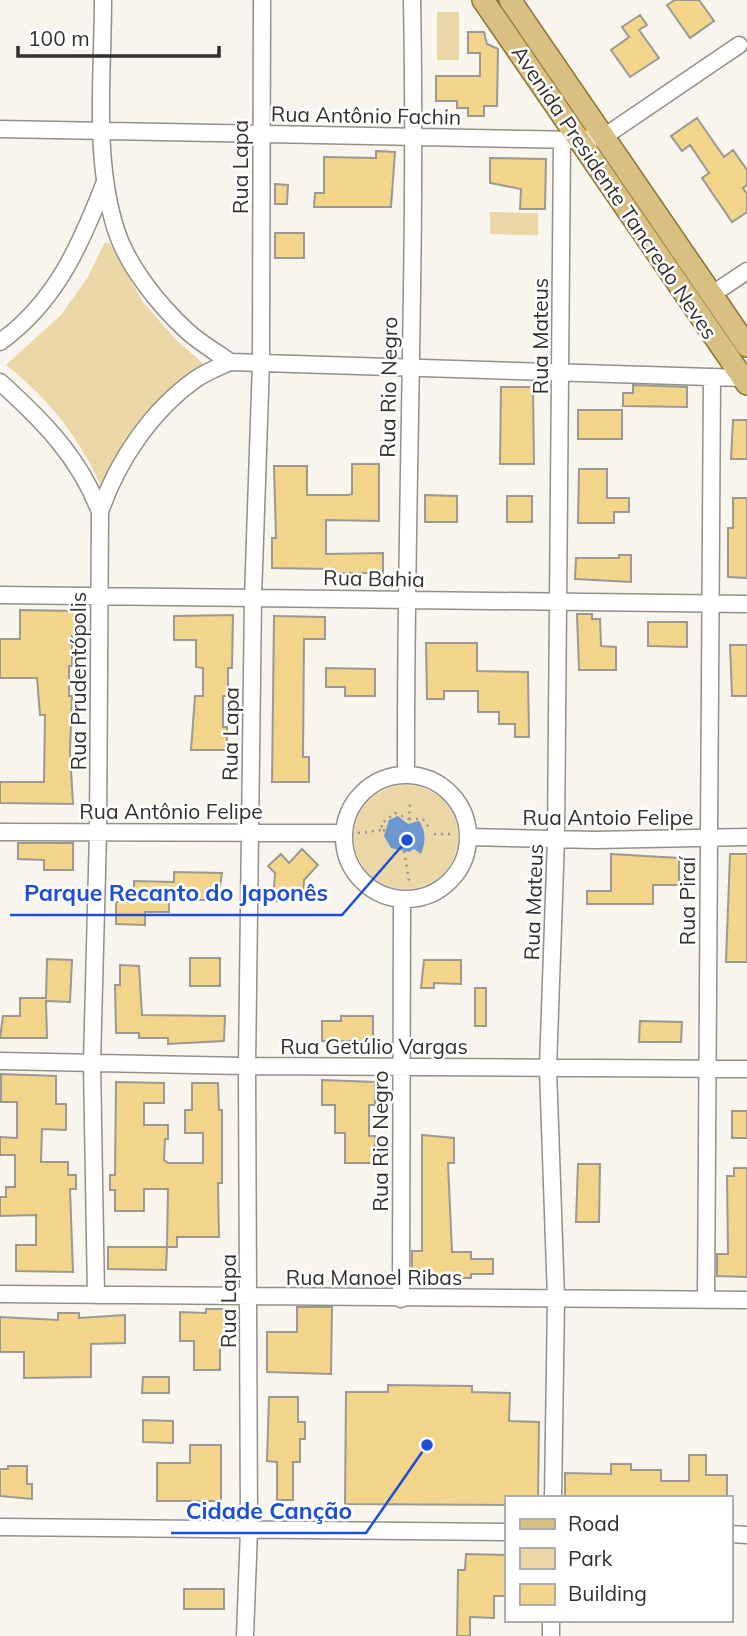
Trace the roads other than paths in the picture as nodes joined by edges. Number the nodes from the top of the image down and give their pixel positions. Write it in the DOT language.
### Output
graph roads {
  1 [pos="103,0"];
  2 [pos="262,0"];
  3 [pos="412,0"];
  4 [pos="483,0"];
  5 [pos="510,0"];
  6 [pos="739,45"];
  7 [pos="0,129"];
  8 [pos="102,130"];
  9 [pos="260,134"];
  10 [pos="415,136"];
  11 [pos="605,136"];
  12 [pos="571,140"];
  13 [pos="105,182"];
  14 [pos="747,271"];
  15 [pos="711,295"];
  16 [pos="0,342"];
  17 [pos="747,346"];
  18 [pos="230,362"];
  19 [pos="261,362"];
  20 [pos="409,365"];
  21 [pos="562,372"];
  22 [pos="712,377"];
  23 [pos="745,381"];
  24 [pos="0,382"];
  25 [pos="100,512"];
  26 [pos="0,595"];
  27 [pos="99,596"];
  28 [pos="253,598"];
  29 [pos="405,600"];
  30 [pos="559,601"];
  31 [pos="710,603"];
  32 [pos="747,604"];
  33 [pos="406,774"];
  34 [pos="249,831"];
  35 [pos="0,832"];
  36 [pos="98,832"];
  37 [pos="349,833"];
  38 [pos="463,836"];
  39 [pos="747,837"];
  40 [pos="709,838"];
  41 [pos="556,839"];
  42 [pos="406,894"];
  43 [pos="0,1061"];
  44 [pos="92,1063"];
  45 [pos="247,1066"];
  46 [pos="401,1067"];
  47 [pos="548,1068"];
  48 [pos="707,1068"];
  49 [pos="747,1069"];
  50 [pos="0,1294"];
  51 [pos="96,1295"];
  52 [pos="250,1298"];
  53 [pos="401,1298"];
  54 [pos="556,1299"];
  55 [pos="706,1300"];
  56 [pos="747,1300"];
  57 [pos="553,1496"];
  58 [pos="0,1527"];
  59 [pos="249,1530"];
  60 [pos="505,1532"];
  61 [pos="245,1636"];
  1 -- 8 [label="street"];
  2 -- 9 [label="street, Rua Lapa"];
  3 -- 10 [label="street, Rua Rio Negro"];
  4 -- 12 [label="main road, Avenida Presidente Tancredo Neves"];
  5 -- 11 [label="main road, Avenida Presidente Tancredo Neves"];
  6 -- 11 [label="street"];
  7 -- 8 [label="street, Rua Antônio Fachin"];
  8 -- 9 [label="street, Rua Antônio Fachin"];
  8 -- 13 [label="street"];
  9 -- 10 [label="street, Rua Antônio Fachin"];
  9 -- 19 [label="street, Rua Lapa"];
  10 -- 12 [label="street, Rua Antônio Fachin"];
  10 -- 20 [label="street, Rua Rio Negro"];
  11 -- 12 [label="street, Rua Antônio Fachin"];
  11 -- 15 [label="main road, Avenida Presidente Tancredo Neves"];
  12 -- 21 [label="street, Rua Mateus"];
  12 -- 23 [label="main road, Avenida Presidente Tancredo Neves"];
  13 -- 16 [label="street"];
  13 -- 18 [label="street"];
  14 -- 15 [label="street"];
  15 -- 17 [label="main road, Avenida Presidente Tancredo Neves"];
  18 -- 19 [label="street, Rua Prudentópolis"];
  18 -- 25 [label="street, Rua Prudentópolis"];
  19 -- 20 [label="street, Rua Prudentópolis"];
  19 -- 28 [label="street, Rua Lapa"];
  20 -- 21 [label="street, Rua Prudentópolis"];
  20 -- 29 [label="street, Rua Rio Negro"];
  21 -- 22 [label="street, Rua Prudentópolis"];
  21 -- 30 [label="street, Rua Mateus"];
  22 -- 23 [label="street, Rua Prudentópolis"];
  22 -- 31 [label="street, Rua Piraí"];
  24 -- 25 [label="street"];
  25 -- 27 [label="street, Rua Prudentópolis"];
  26 -- 27 [label="street, Rua Bahia"];
  27 -- 28 [label="street, Rua Bahia"];
  27 -- 36 [label="street, Rua Prudentópolis"];
  28 -- 29 [label="street, Rua Bahia"];
  28 -- 34 [label="street, Rua Lapa"];
  29 -- 30 [label="street, Rua Bahia"];
  29 -- 33 [label="street, Rua Rio Negro"];
  30 -- 31 [label="street, Rua Bahia"];
  30 -- 41 [label="street, Rua Mateus"];
  31 -- 32 [label="street, Rua Bahia"];
  31 -- 40 [label="street, Rua Piraí"];
  33 -- 37 [label="street"];
  33 -- 38 [label="street"];
  34 -- 36 [label="street, Rua Antônio Felipe"];
  34 -- 37 [label="street, Rua Antônio Felipe"];
  34 -- 45 [label="street, Rua Lapa"];
  35 -- 36 [label="street, Rua Antônio Felipe"];
  36 -- 44 [label="street, Rua Prudentópolis"];
  37 -- 42 [label="street"];
  38 -- 41 [label="street, Rua Antoio Felipe"];
  38 -- 42 [label="street"];
  39 -- 40 [label="street, Rua Antoio Felipe"];
  40 -- 41 [label="street, Rua Antoio Felipe"];
  40 -- 48 [label="street, Rua Piraí"];
  41 -- 47 [label="street, Rua Mateus"];
  42 -- 46 [label="street, Rua Rio Negro"];
  43 -- 44 [label="street, Rua Getúlio Vargas"];
  44 -- 45 [label="street, Rua Getúlio Vargas"];
  44 -- 51 [label="street, Rua Prudentópolis"];
  45 -- 46 [label="street, Rua Getúlio Vargas"];
  45 -- 52 [label="street, Rua Lapa"];
  46 -- 47 [label="street, Rua Getúlio Vargas"];
  46 -- 53 [label="street, Rua Rio Negro"];
  47 -- 48 [label="street, Rua Getúlio Vargas"];
  47 -- 54 [label="street, Rua Mateus"];
  48 -- 49 [label="street, Rua Getúlio Vargas"];
  48 -- 55 [label="street, Rua Piraí"];
  50 -- 51 [label="street, Rua Manoel Ribas"];
  51 -- 52 [label="street, Rua Manoel Ribas"];
  52 -- 53 [label="street, Rua Manoel Ribas"];
  52 -- 59 [label="street, Rua Lapa"];
  53 -- 54 [label="street, Rua Manoel Ribas"];
  54 -- 55 [label="street, Rua Manoel Ribas"];
  54 -- 57 [label="street, Rua Mateus"];
  55 -- 56 [label="street, Rua Manoel Ribas"];
  58 -- 59 [label="street"];
  59 -- 60 [label="street"];
  59 -- 61 [label="street, Rua Lapa"];
}
